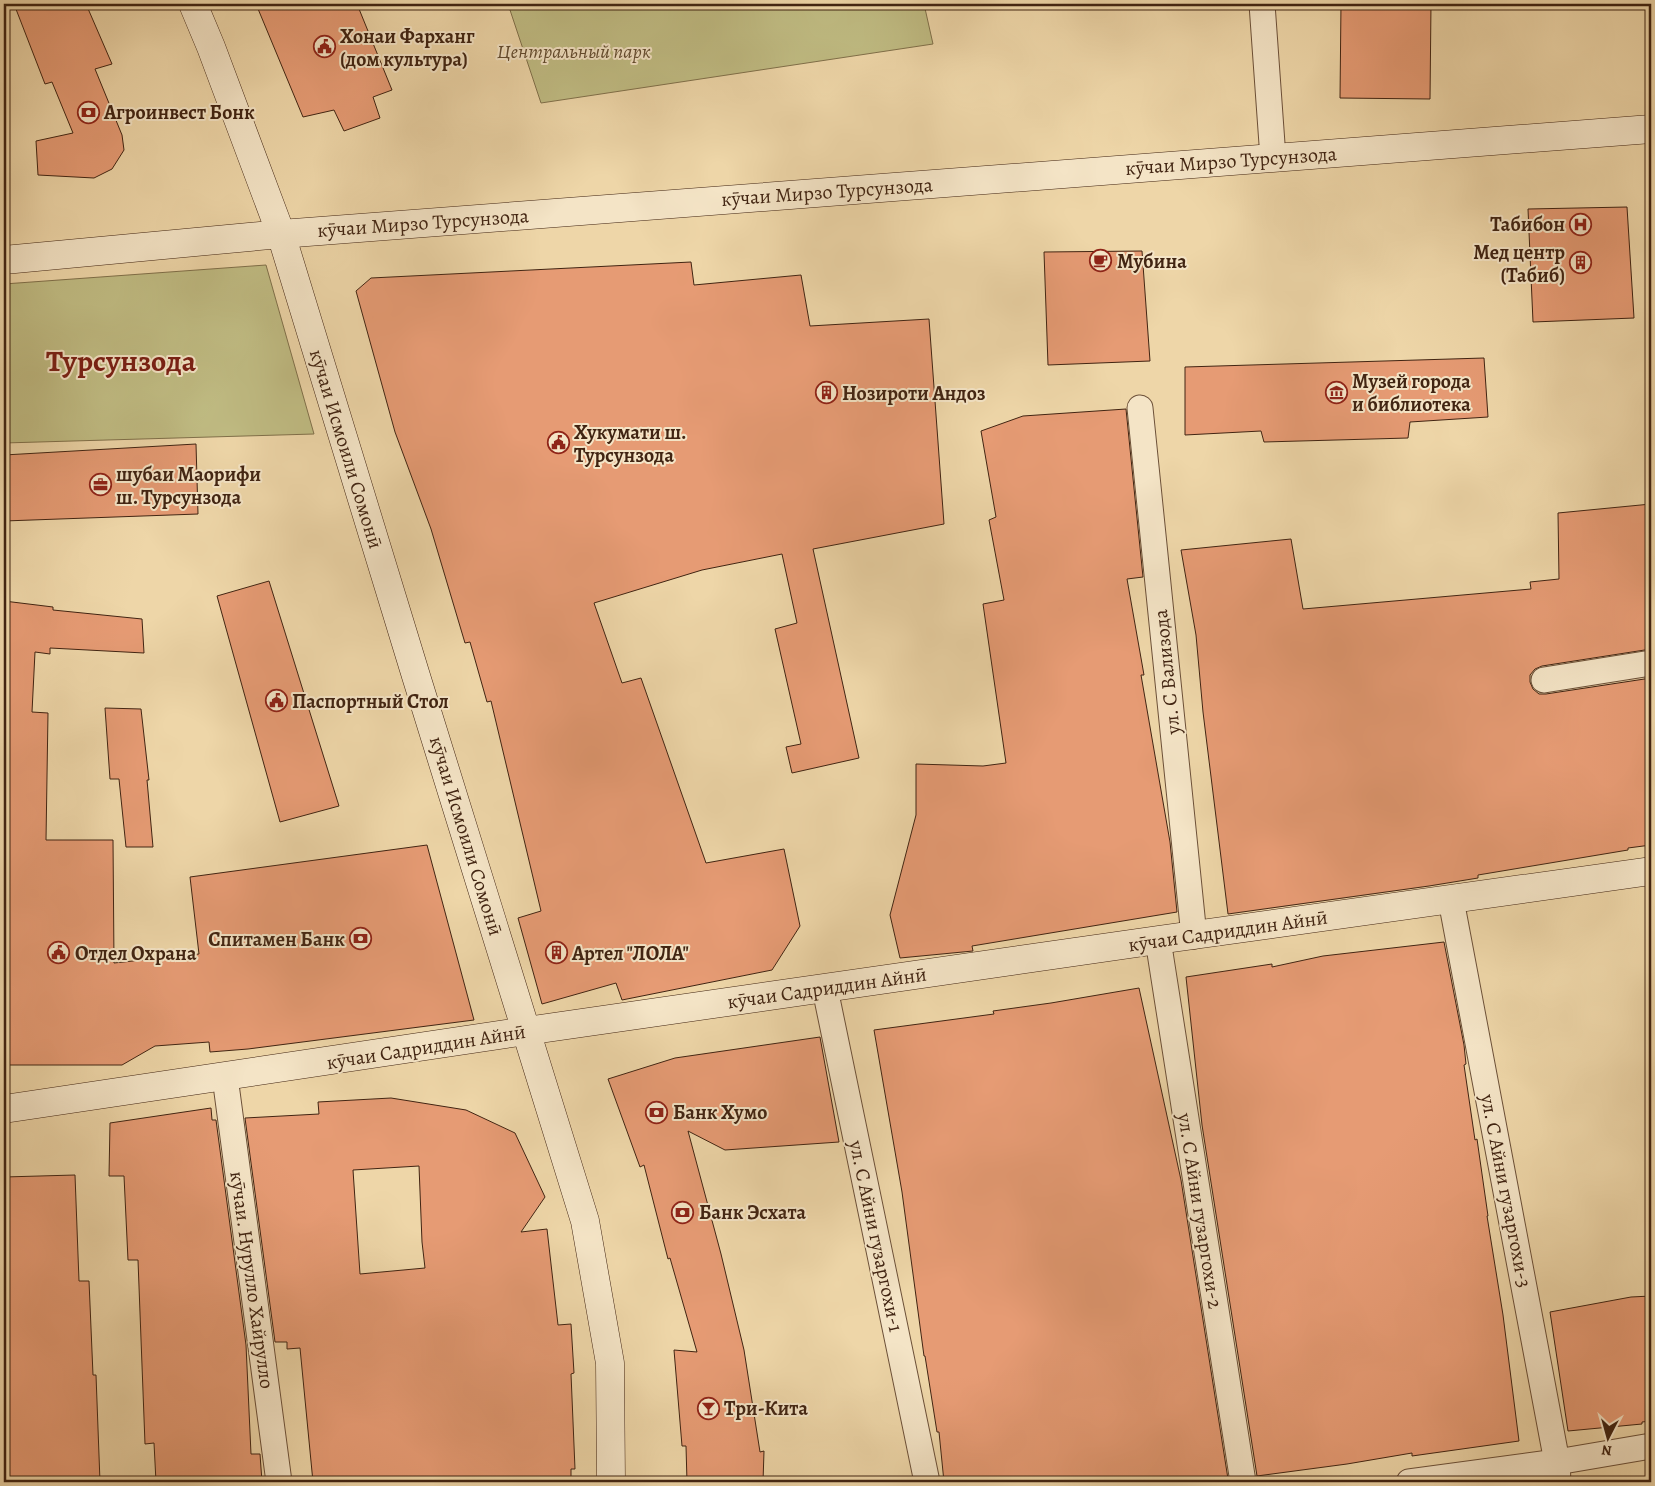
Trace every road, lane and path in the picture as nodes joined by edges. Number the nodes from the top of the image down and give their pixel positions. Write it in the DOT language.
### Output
graph roads {
  1 [pos="193,4"];
  2 [pos="1262,4"];
  3 [pos="1651,129"];
  4 [pos="1274,158"];
  5 [pos="280,234"];
  6 [pos="4,260"];
  7 [pos="1140,408"];
  8 [pos="1651,662"];
  9 [pos="1544,680"];
  10 [pos="1651,871"];
  11 [pos="1452,900"];
  12 [pos="1194,936"];
  13 [pos="1158,940"];
  14 [pos="824,989"];
  15 [pos="526,1032"];
  16 [pos="226,1077"];
  17 [pos="4,1109"];
  18 [pos="1651,1446"];
  19 [pos="1558,1472"];
  20 [pos="279,1482"];
  21 [pos="612,1482"];
  22 [pos="927,1482"];
  23 [pos="1243,1482"];
  24 [pos="1409,1482"];
  1 -- 5 [label="street, кӯчаи Исмоили Сомонӣ"];
  2 -- 4 [label="street"];
  3 -- 4 [label="street, кӯчаи Мирзо Турсунзода"];
  4 -- 5 [label="street, кӯчаи Мирзо Турсунзода"];
  5 -- 6 [label="street, кӯчаи Мирзо Турсунзода"];
  5 -- 15 [label="street, кӯчаи Исмоили Сомонӣ"];
  7 -- 12 [label="street, ул. С Вализода"];
  8 -- 9 [label="street"];
  10 -- 11 [label="street, кӯчаи Садриддин Айнӣ"];
  11 -- 12 [label="street, кӯчаи Садриддин Айнӣ"];
  11 -- 19 [label="street, ул. С Айни гузаргохи-3"];
  12 -- 13 [label="street, кӯчаи Садриддин Айнӣ"];
  13 -- 14 [label="street, кӯчаи Садриддин Айнӣ"];
  13 -- 23 [label="street, ул. С Айни гузаргохи-2"];
  14 -- 15 [label="street, кӯчаи Садриддин Айнӣ"];
  14 -- 22 [label="street, ул. С Айни гузаргохи-1"];
  15 -- 16 [label="street, кӯчаи Садриддин Айнӣ"];
  15 -- 21 [label="street, кӯчаи Исмоили Сомонӣ"];
  16 -- 17 [label="street, кӯчаи Садриддин Айнӣ"];
  16 -- 20 [label="street, кӯчаи. Нурулло Хайрулло"];
  18 -- 19 [label="street"];
  19 -- 24 [label="street"];
}
